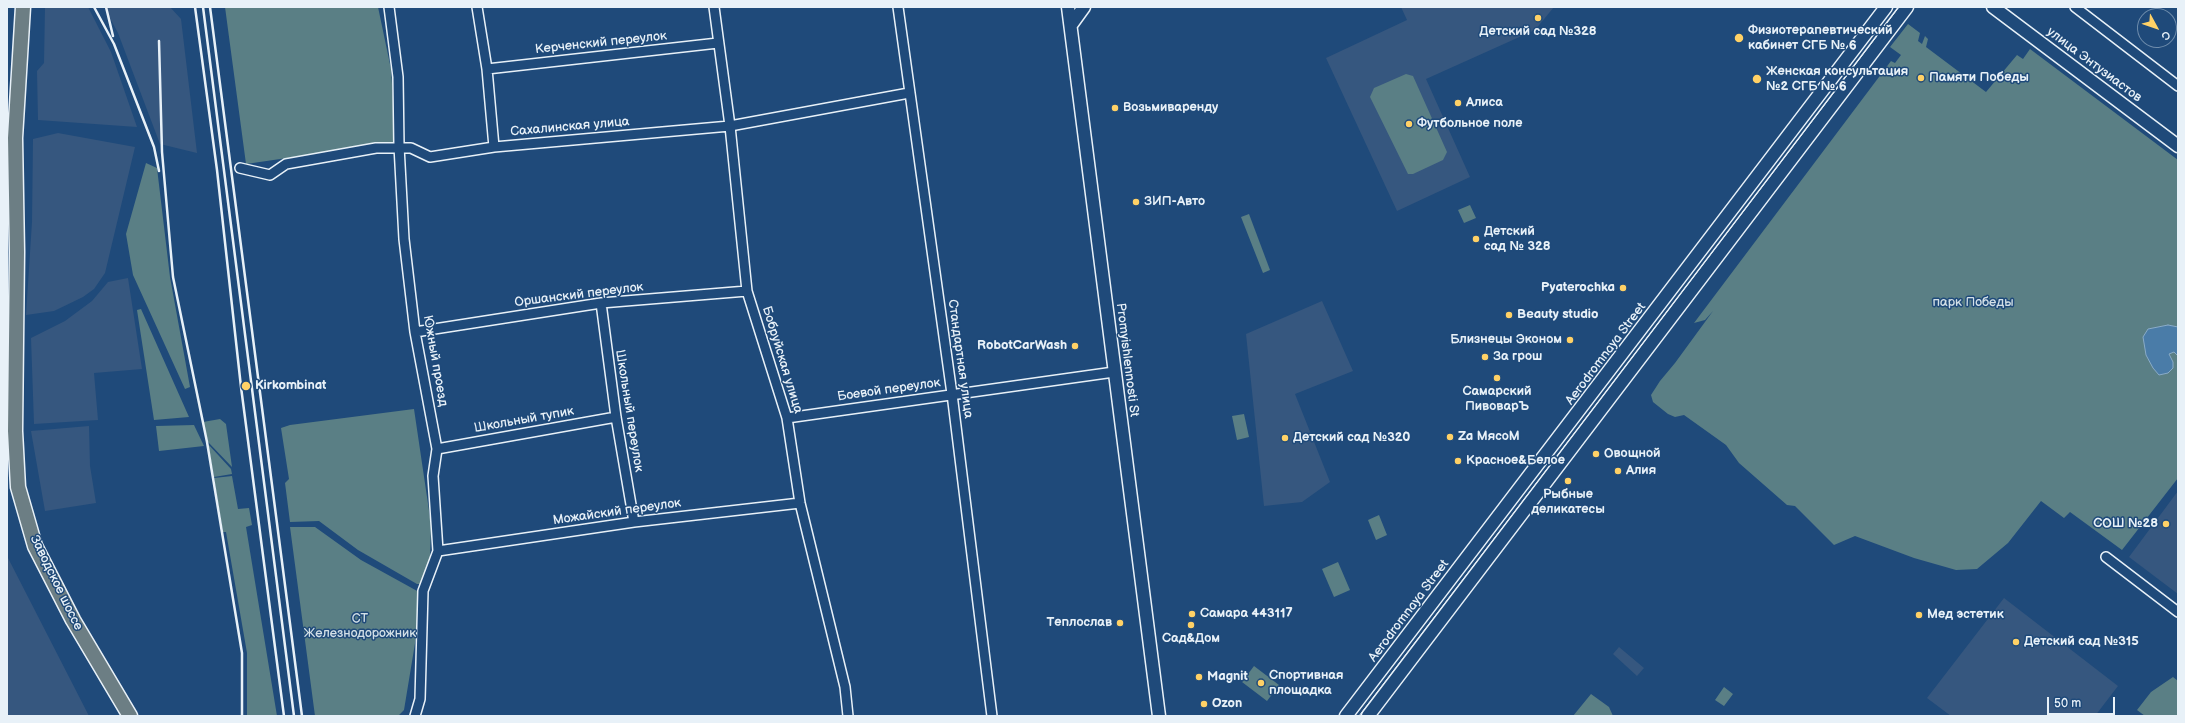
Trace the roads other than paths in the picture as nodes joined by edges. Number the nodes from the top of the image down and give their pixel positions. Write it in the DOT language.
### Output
graph roads {
  1 [pos="23,7"];
  2 [pos="389,7"];
  3 [pos="477,7"];
  4 [pos="714,7"];
  5 [pos="898,7"];
  6 [pos="1068,7"];
  7 [pos="1084,7"];
  8 [pos="1886,7"];
  9 [pos="1907,7"];
  10 [pos="1993,7"];
  11 [pos="2075,7"];
  12 [pos="1071,25"];
  13 [pos="718,43"];
  14 [pos="487,69"];
  15 [pos="2178,86"];
  16 [pos="909,93"];
  17 [pos="730,126"];
  18 [pos="2178,146"];
  19 [pos="494,147"];
  20 [pos="399,148"];
  21 [pos="240,168"];
  22 [pos="747,291"];
  23 [pos="600,303"];
  24 [pos="415,332"];
  25 [pos="1114,372"];
  26 [pos="952,394"];
  27 [pos="616,417"];
  28 [pos="787,418"];
  29 [pos="437,449"];
  30 [pos="800,503"];
  31 [pos="634,522"];
  32 [pos="438,551"];
  33 [pos="2106,557"];
  34 [pos="2178,612"];
  35 [pos="130,716"];
  36 [pos="415,716"];
  37 [pos="848,716"];
  38 [pos="992,716"];
  39 [pos="1159,716"];
  40 [pos="1346,716"];
  41 [pos="1368,716"];
  1 -- 35 [label="main road, Заводское шоссе"];
  2 -- 20 [label="street, Южный проезд"];
  3 -- 14 [label="street"];
  4 -- 13 [label="street, Бобруйская улица"];
  5 -- 16 [label="street, Стандартная улица"];
  6 -- 12 [label="main road, Promyishlennosti St"];
  7 -- 12 [label="main road"];
  8 -- 40 [label="main road, Aerodromnaya Street"];
  9 -- 41 [label="main road"];
  10 -- 18 [label="main road, улица Энтузиастов"];
  11 -- 15 [label="street"];
  12 -- 25 [label="main road, Promyishlennosti St"];
  13 -- 14 [label="street, Керченский переулок"];
  13 -- 17 [label="street, Бобруйская улица"];
  14 -- 19 [label="street"];
  16 -- 17 [label="street, Сахалинская улица"];
  16 -- 26 [label="street, Стандартная улица"];
  17 -- 19 [label="street, Сахалинская улица"];
  17 -- 22 [label="street, Бобруйская улица"];
  19 -- 20 [label="street, Сахалинская улица"];
  20 -- 21 [label="street, Сахалинская улица"];
  20 -- 24 [label="street, Южный проезд"];
  22 -- 23 [label="street, Оршанский переулок"];
  22 -- 28 [label="street, Бобруйская улица"];
  23 -- 24 [label="street, Оршанский переулок"];
  23 -- 27 [label="street, Школьный переулок"];
  24 -- 29 [label="street, Южный проезд"];
  25 -- 26 [label="street, Боевой переулок"];
  25 -- 39 [label="main road, Promyishlennosti St"];
  26 -- 28 [label="street, Боевой переулок"];
  26 -- 38 [label="street, Стандартная улица"];
  27 -- 29 [label="street, Школьный тупик"];
  27 -- 31 [label="street, Школьный переулок"];
  28 -- 30 [label="street, Бобруйская улица"];
  29 -- 32 [label="street, Южный проезд"];
  30 -- 31 [label="street, Можайский переулок"];
  30 -- 37 [label="street, Бобруйская улица"];
  31 -- 32 [label="street, Можайский переулок"];
  32 -- 36 [label="street, Южный проезд"];
  33 -- 34 [label="street"];
}
